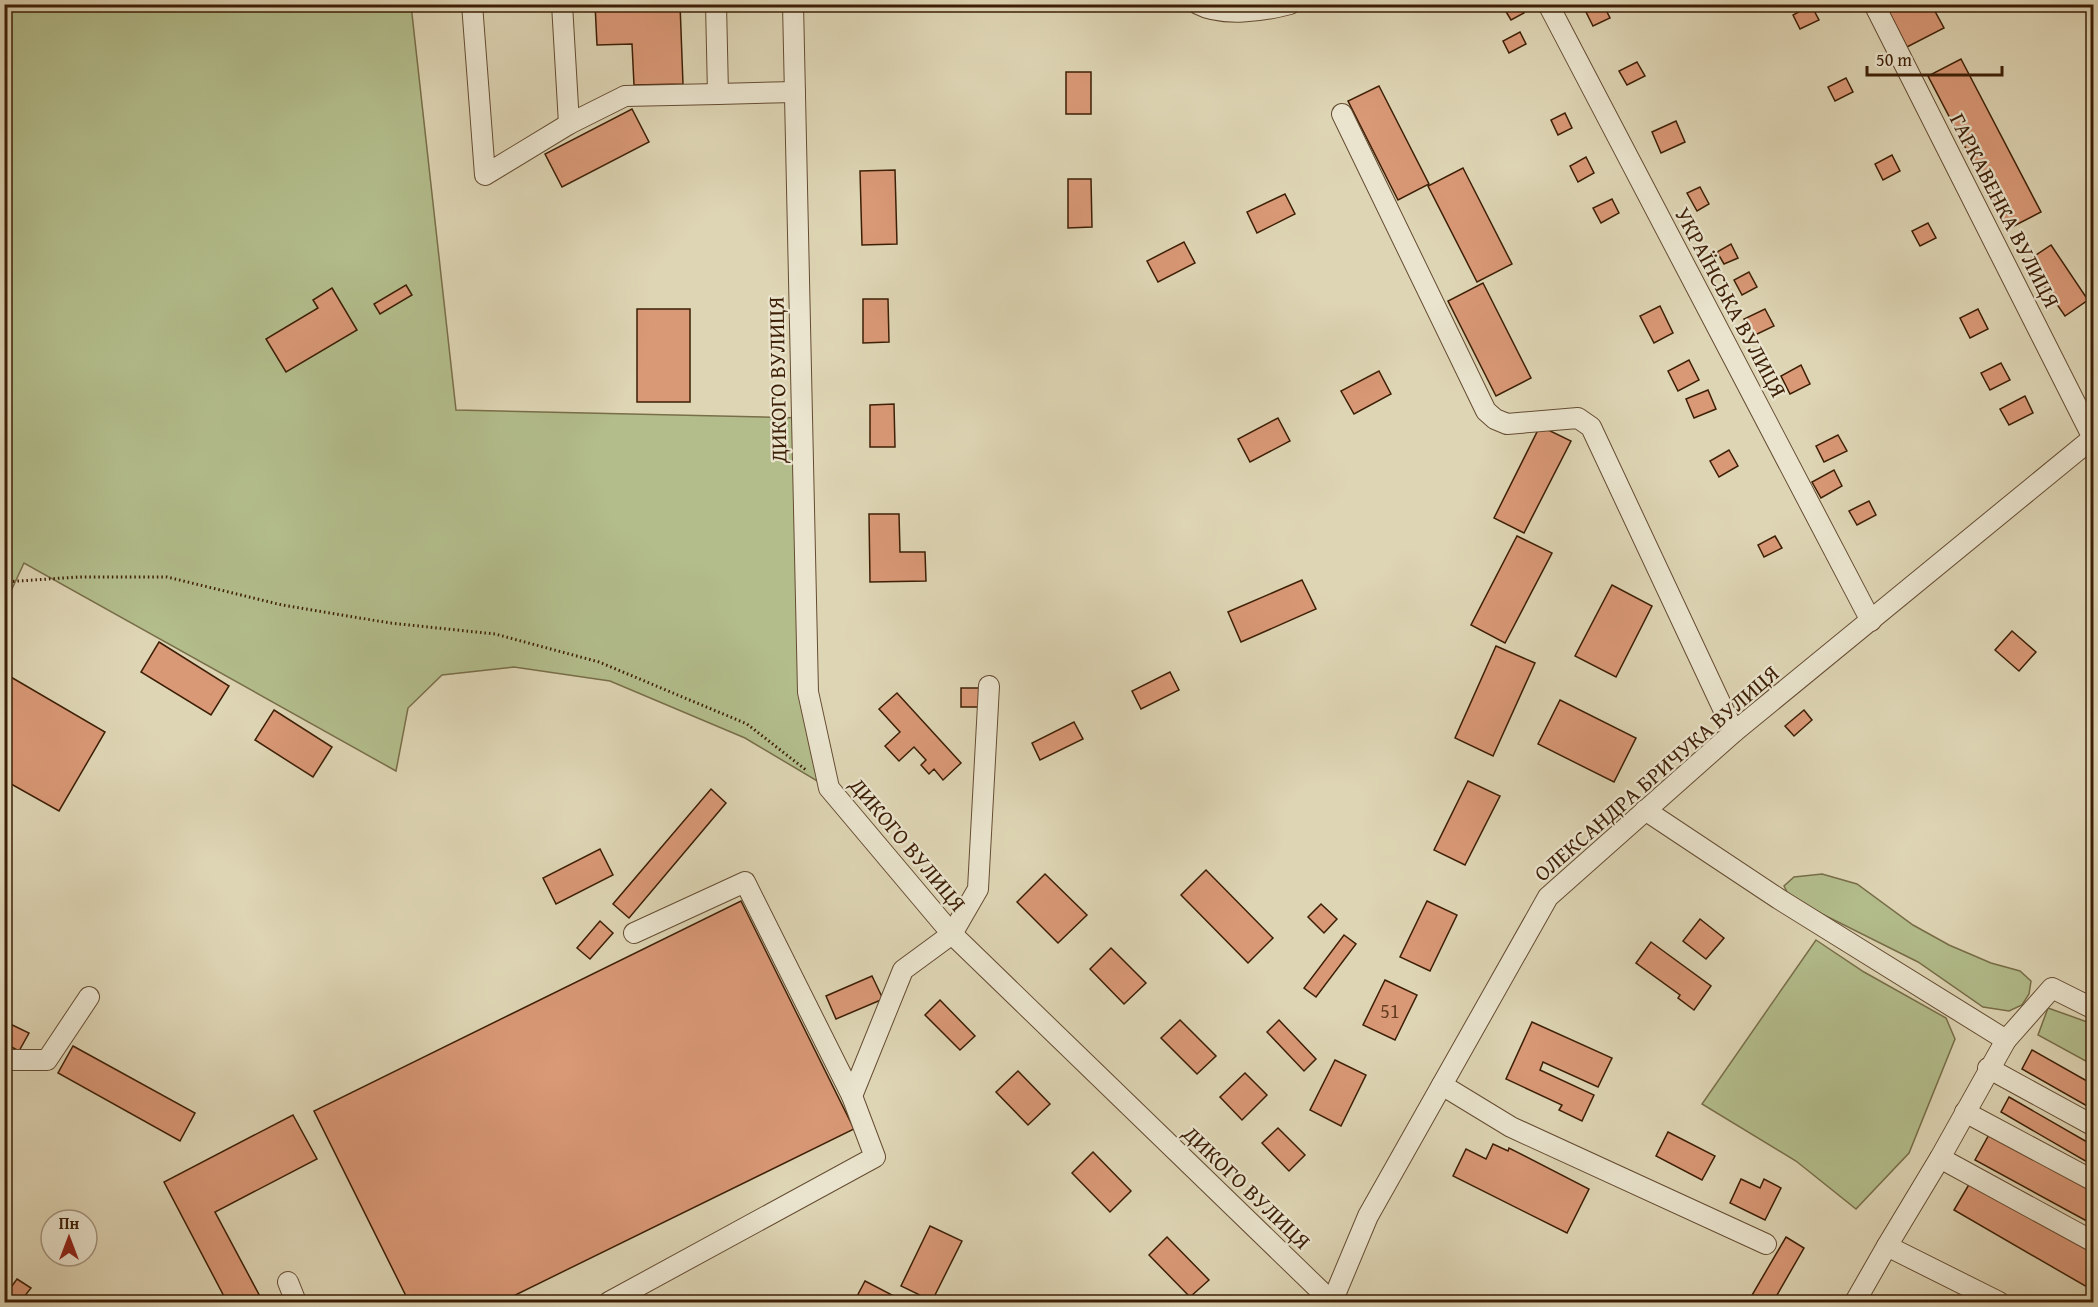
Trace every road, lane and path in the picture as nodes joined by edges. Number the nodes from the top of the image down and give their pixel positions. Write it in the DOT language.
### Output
graph roads {
  1 [pos="472,4"];
  2 [pos="562,4"];
  3 [pos="716,4"];
  4 [pos="793,4"];
  5 [pos="1198,4"];
  6 [pos="1290,4"];
  7 [pos="1548,4"];
  8 [pos="1874,4"];
  9 [pos="795,92"];
  10 [pos="718,94"];
  11 [pos="1342,114"];
  12 [pos="569,124"];
  13 [pos="2093,437"];
  14 [pos="4,582"];
  15 [pos="1871,621"];
  16 [pos="989,686"];
  17 [pos="1734,732"];
  18 [pos="829,788"];
  19 [pos="1645,810"];
  20 [pos="634,933"];
  21 [pos="952,934"];
  22 [pos="89,997"];
  23 [pos="2094,1009"];
  24 [pos="2006,1040"];
  25 [pos="4,1060"];
  26 [pos="1988,1068"];
  27 [pos="1442,1085"];
  28 [pos="852,1096"];
  29 [pos="1965,1112"];
  30 [pos="2094,1126"];
  31 [pos="1940,1158"];
  32 [pos="2094,1181"];
  33 [pos="2094,1242"];
  34 [pos="1766,1244"];
  35 [pos="1887,1246"];
  36 [pos="288,1282"];
  37 [pos="296,1302"];
  38 [pos="609,1302"];
  39 [pos="1332,1302"];
  40 [pos="1855,1302"];
  41 [pos="1999,1302"];
  1 -- 12 [label="street"];
  2 -- 12 [label="street"];
  3 -- 10 [label="street"];
  4 -- 9 [label="street, ДИКОГО ВУЛИЦЯ"];
  5 -- 6 [label="street"];
  7 -- 15 [label="street, УКРАЇНСЬКА ВУЛИЦЯ"];
  8 -- 13 [label="street, ГАРКАВЕНКА ВУЛИЦЯ"];
  9 -- 10 [label="street"];
  9 -- 18 [label="street, ДИКОГО ВУЛИЦЯ"];
  10 -- 12 [label="street"];
  11 -- 17 [label="street"];
  13 -- 15 [label="street, ОЛЕКСАНДРА БРИЧУКА ВУЛИЦЯ"];
  14 -- 18 [label="path"];
  15 -- 17 [label="street, ОЛЕКСАНДРА БРИЧУКА ВУЛИЦЯ"];
  16 -- 21 [label="street"];
  17 -- 19 [label="street, ОЛЕКСАНДРА БРИЧУКА ВУЛИЦЯ"];
  18 -- 21 [label="street, ДИКОГО ВУЛИЦЯ"];
  19 -- 24 [label="street"];
  19 -- 27 [label="street, ОЛЕКСАНДРА БРИЧУКА ВУЛИЦЯ"];
  20 -- 28 [label="street"];
  21 -- 28 [label="street"];
  21 -- 39 [label="street, ДИКОГО ВУЛИЦЯ"];
  22 -- 25 [label="street"];
  23 -- 24 [label="street"];
  24 -- 26 [label="street"];
  26 -- 29 [label="street"];
  26 -- 30 [label="street"];
  27 -- 34 [label="street"];
  27 -- 39 [label="street, ОЛЕКСАНДРА БРИЧУКА ВУЛИЦЯ"];
  28 -- 38 [label="street"];
  29 -- 31 [label="street"];
  29 -- 32 [label="street"];
  31 -- 33 [label="street"];
  31 -- 35 [label="street"];
  35 -- 40 [label="street"];
  35 -- 41 [label="street"];
  36 -- 37 [label="street"];
}
